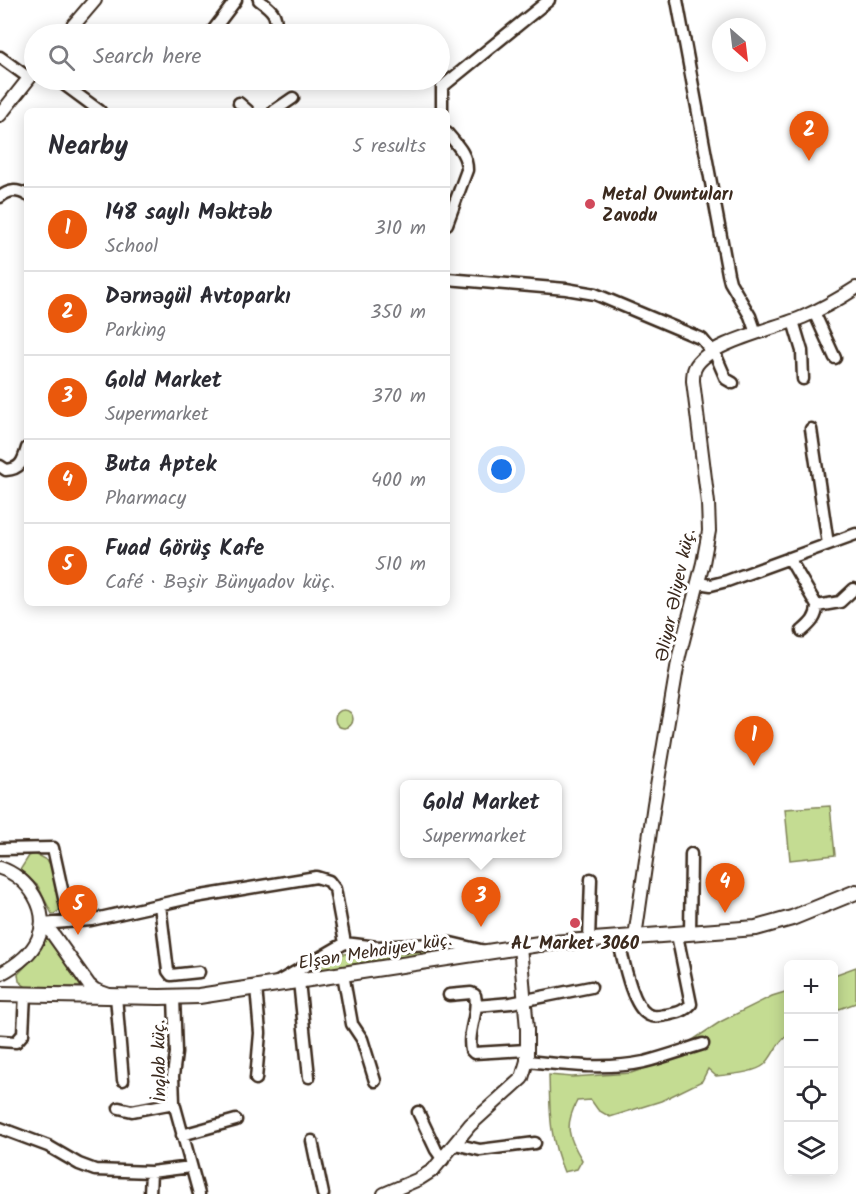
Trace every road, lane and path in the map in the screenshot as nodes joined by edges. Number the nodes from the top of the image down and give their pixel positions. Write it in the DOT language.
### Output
graph roads {
  1 [pos="95,0"];
  2 [pos="236,0"];
  3 [pos="259,0"];
  4 [pos="549,0"];
  5 [pos="677,0"];
  6 [pos="75,24"];
  7 [pos="218,24"];
  8 [pos="277,24"];
  9 [pos="0,57"];
  10 [pos="24,70"];
  11 [pos="450,80"];
  12 [pos="24,85"];
  13 [pos="72,90"];
  14 [pos="442,90"];
  15 [pos="293,98"];
  16 [pos="238,103"];
  17 [pos="96,108"];
  18 [pos="244,108"];
  19 [pos="278,108"];
  20 [pos="442,108"];
  21 [pos="0,115"];
  22 [pos="450,136"];
  23 [pos="24,194"];
  24 [pos="0,197"];
  25 [pos="450,216"];
  26 [pos="450,279"];
  27 [pos="856,288"];
  28 [pos="814,312"];
  29 [pos="793,321"];
  30 [pos="756,333"];
  31 [pos="713,351"];
  32 [pos="835,358"];
  33 [pos="803,379"];
  34 [pos="733,383"];
  35 [pos="810,429"];
  36 [pos="0,466"];
  37 [pos="24,467"];
  38 [pos="856,534"];
  39 [pos="828,544"];
  40 [pos="789,558"];
  41 [pos="699,583"];
  42 [pos="854,589"];
  43 [pos="817,606"];
  44 [pos="802,631"];
  45 [pos="0,849"];
  46 [pos="691,854"];
  47 [pos="0,868"];
  48 [pos="591,879"];
  49 [pos="856,892"];
  50 [pos="160,905"];
  51 [pos="69,921"];
  52 [pos="42,924"];
  53 [pos="683,934"];
  54 [pos="635,937"];
  55 [pos="618,939"];
  56 [pos="589,940"];
  57 [pos="345,943"];
  58 [pos="520,946"];
  59 [pos="485,951"];
  60 [pos="199,972"];
  61 [pos="0,974"];
  62 [pos="343,974"];
  63 [pos="299,981"];
  64 [pos="272,985"];
  65 [pos="256,987"];
  66 [pos="591,987"];
  67 [pos="0,994"];
  68 [pos="25,994"];
  69 [pos="449,995"];
  70 [pos="116,996"];
  71 [pos="174,997"];
  72 [pos="526,1000"];
  73 [pos="476,1006"];
  74 [pos="0,1041"];
  75 [pos="703,1044"];
  76 [pos="527,1055"];
  77 [pos="309,1077"];
  78 [pos="256,1079"];
  79 [pos="123,1080"];
  80 [pos="375,1081"];
  81 [pos="174,1103"];
  82 [pos="119,1108"];
  83 [pos="418,1112"];
  84 [pos="236,1120"];
  85 [pos="0,1128"];
  86 [pos="182,1135"];
  87 [pos="312,1141"];
  88 [pos="535,1143"];
  89 [pos="455,1144"];
  90 [pos="443,1160"];
  91 [pos="191,1167"];
  92 [pos="151,1172"];
  93 [pos="150,1194"];
  94 [pos="200,1194"];
  95 [pos="324,1194"];
  96 [pos="384,1194"];
  1 -- 6 [label="street"];
  2 -- 7 [label="street"];
  3 -- 8 [label="street"];
  4 -- 11 [label="street"];
  5 -- 30 [label="street"];
  9 -- 10 [label="street"];
  12 -- 21 [label="street"];
  13 -- 17 [label="street"];
  14 -- 20 [label="street"];
  15 -- 19 [label="street"];
  16 -- 18 [label="street"];
  22 -- 25 [label="street"];
  23 -- 24 [label="street"];
  26 -- 31 [label="street"];
  27 -- 28 [label="street, Əliyar Əliyev küç."];
  28 -- 29 [label="street, Əliyar Əliyev küç."];
  28 -- 32 [label="street"];
  29 -- 30 [label="street, Əliyar Əliyev küç."];
  29 -- 33 [label="street"];
  30 -- 31 [label="street, Əliyar Əliyev küç."];
  31 -- 34 [label="street"];
  31 -- 41 [label="street, Əliyar Əliyev küç."];
  35 -- 39 [label="street"];
  36 -- 37 [label="street"];
  38 -- 39 [label="street"];
  39 -- 40 [label="street"];
  40 -- 41 [label="street"];
  40 -- 43 [label="street"];
  41 -- 54 [label="street, Əliyar Əliyev küç."];
  42 -- 43 [label="street"];
  43 -- 44 [label="street"];
  45 -- 51 [label="street"];
  46 -- 53 [label="street"];
  47 -- 52 [label="street"];
  48 -- 56 [label="street"];
  49 -- 53 [label="main road, Elşən Mehdiyev küç."];
  50 -- 51 [label="street"];
  50 -- 57 [label="street"];
  50 -- 60 [label="street"];
  51 -- 52 [label="street"];
  52 -- 61 [label="street"];
  52 -- 70 [label="street"];
  53 -- 54 [label="main road, Elşən Mehdiyev küç."];
  53 -- 55 [label="street"];
  54 -- 55 [label="main road, Elşən Mehdiyev küç."];
  55 -- 56 [label="main road, Elşən Mehdiyev küç."];
  56 -- 58 [label="main road, Elşən Mehdiyev küç."];
  57 -- 59 [label="street"];
  57 -- 64 [label="street"];
  58 -- 59 [label="main road, Elşən Mehdiyev küç."];
  58 -- 72 [label="street"];
  59 -- 62 [label="main road, Elşən Mehdiyev küç."];
  62 -- 63 [label="main road, Elşən Mehdiyev küç."];
  62 -- 80 [label="street"];
  63 -- 64 [label="main road, Elşən Mehdiyev küç."];
  63 -- 77 [label="street"];
  64 -- 65 [label="main road, Elşən Mehdiyev küç."];
  65 -- 71 [label="main road, Elşən Mehdiyev küç."];
  65 -- 78 [label="street"];
  66 -- 72 [label="street"];
  67 -- 68 [label="main road, Elşən Mehdiyev küç."];
  68 -- 70 [label="main road, Elşən Mehdiyev küç."];
  68 -- 74 [label="street"];
  69 -- 73 [label="street"];
  70 -- 71 [label="main road, Elşən Mehdiyev küç."];
  70 -- 79 [label="street"];
  71 -- 81 [label="street, İnqlab küç."];
  72 -- 73 [label="street"];
  72 -- 76 [label="street"];
  73 -- 76 [label="street"];
  75 -- 76 [label="street"];
  76 -- 89 [label="street"];
  81 -- 82 [label="street"];
  81 -- 86 [label="street, İnqlab küç."];
  83 -- 90 [label="street"];
  84 -- 86 [label="street"];
  85 -- 92 [label="street"];
  86 -- 91 [label="street, İnqlab küç."];
  87 -- 95 [label="street"];
  88 -- 89 [label="street"];
  89 -- 90 [label="street"];
  90 -- 96 [label="street"];
  91 -- 92 [label="street"];
  91 -- 94 [label="street, İnqlab küç."];
  92 -- 93 [label="street"];
}
